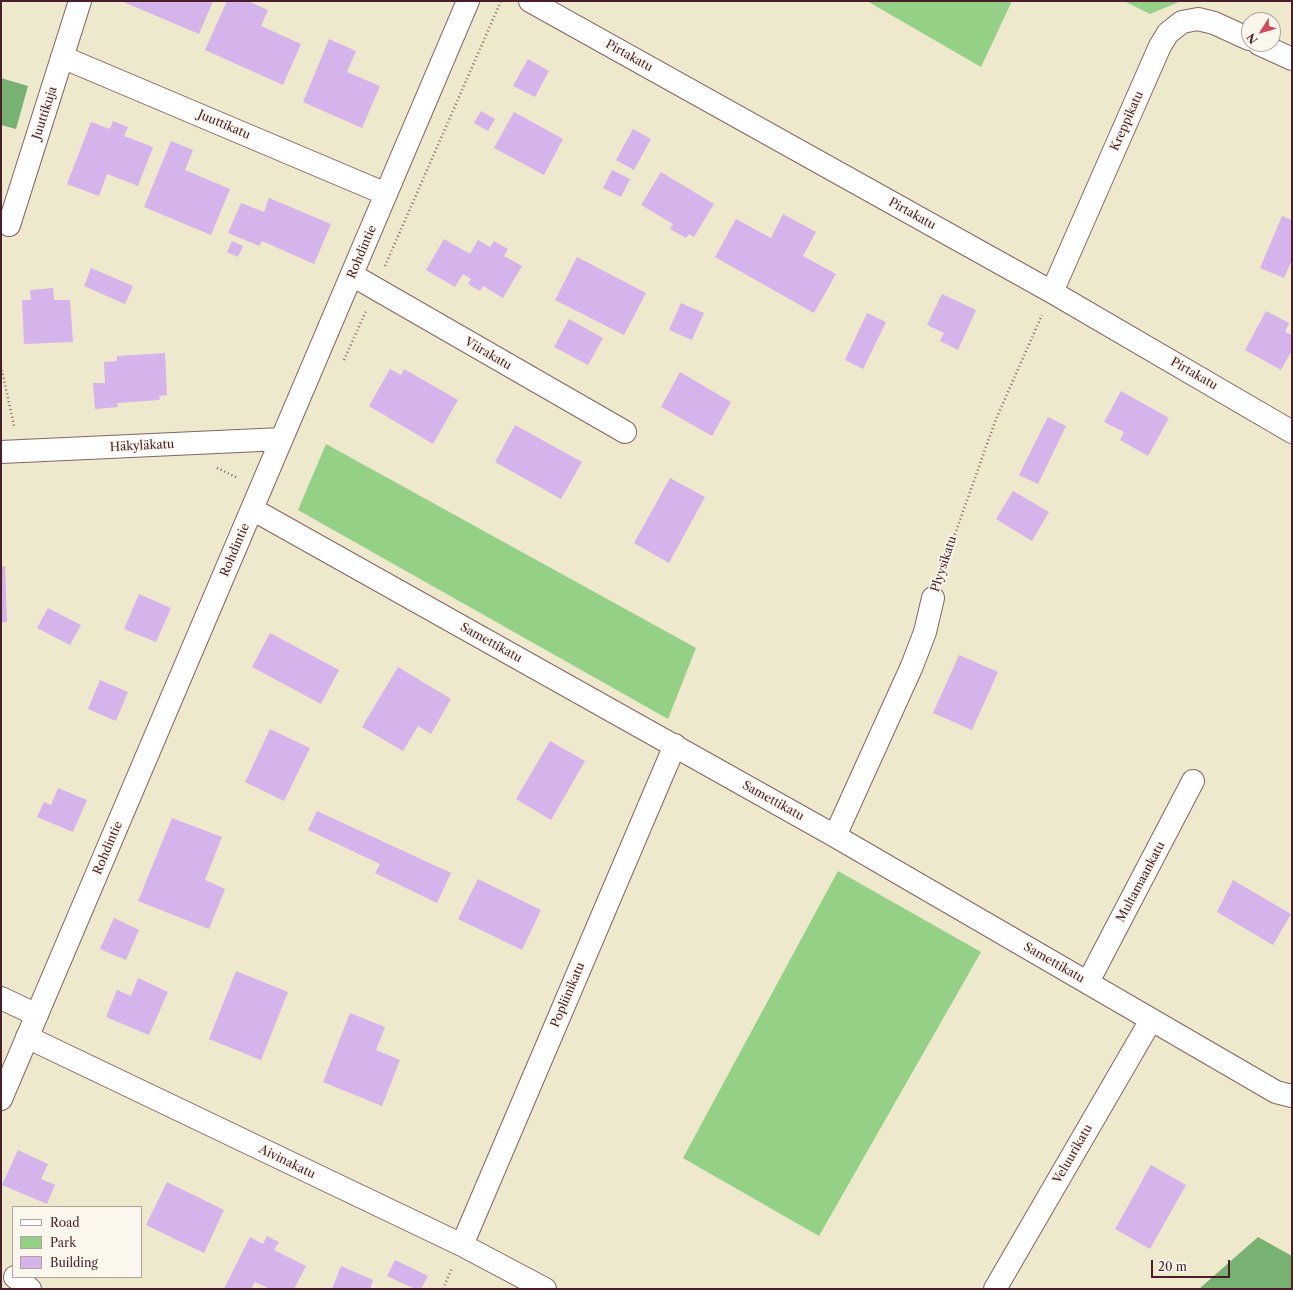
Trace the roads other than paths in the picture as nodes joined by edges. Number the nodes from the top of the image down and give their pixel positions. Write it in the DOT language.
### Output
graph roads {
  1 [pos="80,1"];
  2 [pos="468,1"];
  3 [pos="530,1"];
  4 [pos="1241,35"];
  5 [pos="1277,52"];
  6 [pos="62,57"];
  7 [pos="1292,59"];
  8 [pos="386,194"];
  9 [pos="9,225"];
  10 [pos="352,275"];
  11 [pos="1052,292"];
  12 [pos="625,432"];
  13 [pos="1292,432"];
  14 [pos="282,439"];
  15 [pos="10,452"];
  16 [pos="256,500"];
  17 [pos="933,598"];
  18 [pos="675,745"];
  19 [pos="1193,781"];
  20 [pos="835,836"];
  21 [pos="1088,982"];
  22 [pos="1,998"];
  23 [pos="37,1015"];
  24 [pos="1151,1020"];
  25 [pos="27,1037"];
  26 [pos="1292,1096"];
  27 [pos="1,1099"];
  28 [pos="462,1245"];
  29 [pos="1,1266"];
  30 [pos="12,1274"];
  31 [pos="16,1278"];
  32 [pos="30,1289"];
  33 [pos="545,1289"];
  34 [pos="995,1289"];
  1 -- 6 [label="street, Juuttikuja"];
  2 -- 8 [label="street, Rohdintie"];
  3 -- 11 [label="street, Pirtakatu"];
  4 -- 11 [label="street, Kreppikatu"];
  5 -- 7 [label="street"];
  6 -- 8 [label="street, Juuttikatu"];
  6 -- 9 [label="street, Juuttikuja"];
  8 -- 10 [label="street, Rohdintie"];
  10 -- 12 [label="street, Viirakatu"];
  10 -- 14 [label="street, Rohdintie"];
  11 -- 13 [label="street, Pirtakatu"];
  14 -- 15 [label="street, Häkyläkatu"];
  14 -- 16 [label="street, Rohdintie"];
  16 -- 18 [label="street, Samettikatu"];
  16 -- 23 [label="street, Rohdintie"];
  17 -- 20 [label="street, Plyysikatu"];
  18 -- 20 [label="street, Samettikatu"];
  18 -- 28 [label="street, Popliinikatu"];
  19 -- 21 [label="street, Multamaankatu"];
  20 -- 21 [label="street, Samettikatu"];
  21 -- 24 [label="street, Samettikatu"];
  22 -- 23 [label="street"];
  23 -- 25 [label="street, Rohdintie"];
  24 -- 26 [label="street, Samettikatu"];
  24 -- 34 [label="street, Veluurikatu"];
  25 -- 27 [label="street, Rohdintie"];
  25 -- 28 [label="street, Aivinakatu"];
  28 -- 33 [label="street, Aivinakatu"];
  29 -- 30 [label="street"];
  31 -- 32 [label="street"];
}
